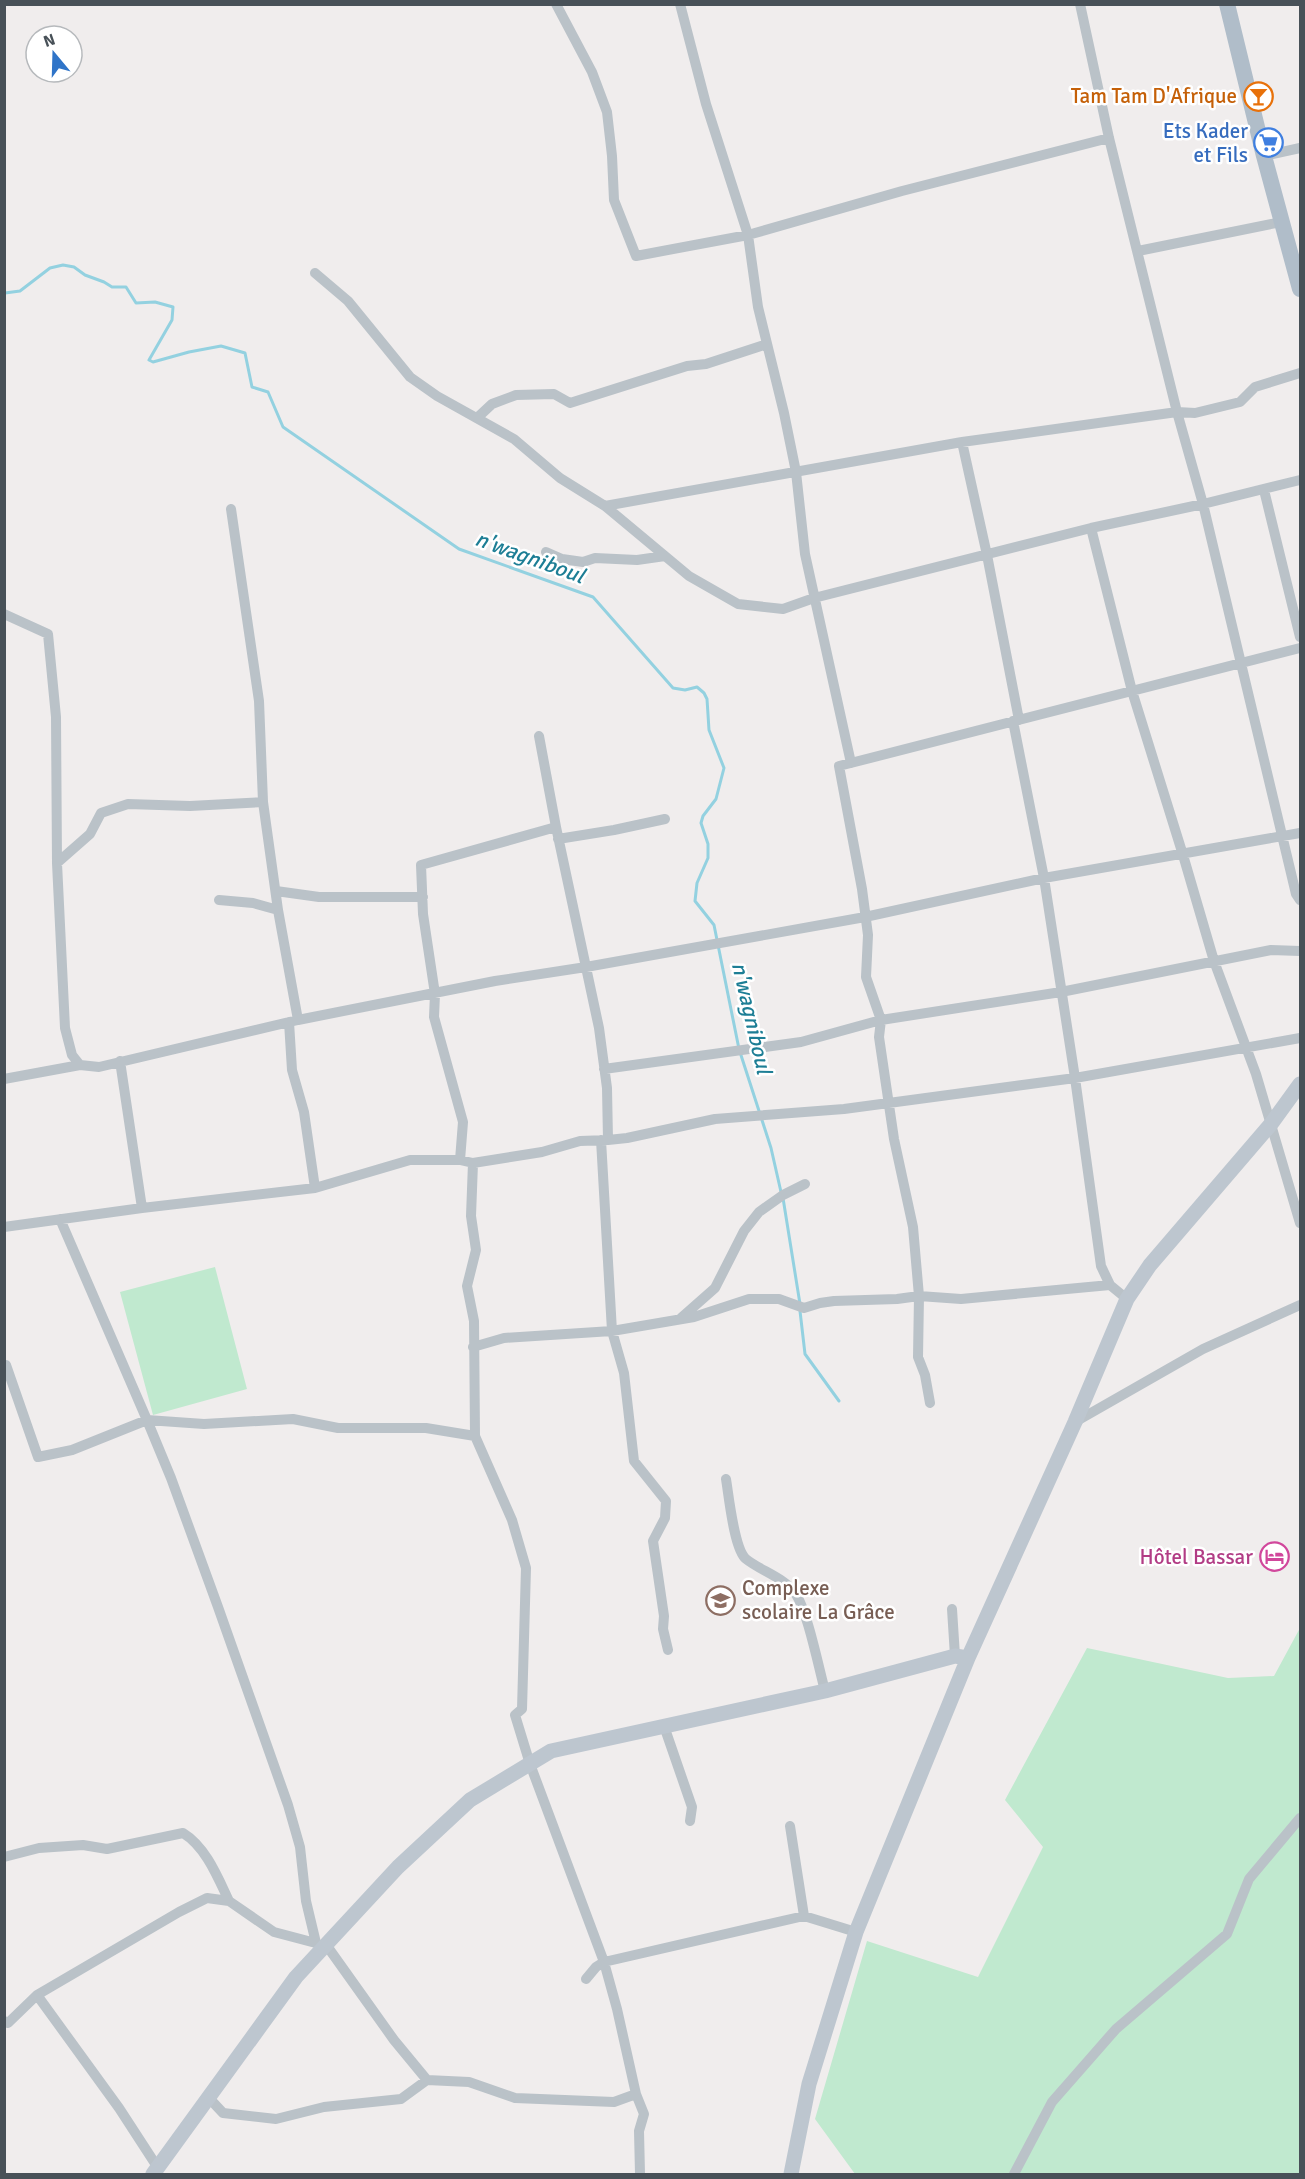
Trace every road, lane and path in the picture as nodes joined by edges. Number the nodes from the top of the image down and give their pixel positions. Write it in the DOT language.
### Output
graph roads {
  1 [pos="556,4"];
  2 [pos="680,4"];
  3 [pos="1080,4"];
  4 [pos="1227,4"];
  5 [pos="1109,138"];
  6 [pos="1300,148"];
  7 [pos="1264,156"];
  8 [pos="1281,222"];
  9 [pos="748,235"];
  10 [pos="1138,251"];
  11 [pos="315,273"];
  12 [pos="1300,289"];
  13 [pos="767,344"];
  14 [pos="1300,373"];
  15 [pos="1177,412"];
  16 [pos="477,418"];
  17 [pos="962,442"];
  18 [pos="796,472"];
  19 [pos="1300,480"];
  20 [pos="1264,490"];
  21 [pos="1203,504"];
  22 [pos="605,506"];
  23 [pos="231,509"];
  24 [pos="1091,528"];
  25 [pos="546,552"];
  26 [pos="987,555"];
  27 [pos="665,556"];
  28 [pos="813,598"];
  29 [pos="4,614"];
  30 [pos="1300,637"];
  31 [pos="1300,648"];
  32 [pos="1241,662"];
  33 [pos="1132,691"];
  34 [pos="1016,721"];
  35 [pos="539,736"];
  36 [pos="851,763"];
  37 [pos="263,802"];
  38 [pos="665,819"];
  39 [pos="556,827"];
  40 [pos="1300,833"];
  41 [pos="1281,836"];
  42 [pos="558,839"];
  43 [pos="1184,855"];
  44 [pos="57,863"];
  45 [pos="1044,878"];
  46 [pos="276,891"];
  47 [pos="423,897"];
  48 [pos="219,900"];
  49 [pos="1300,900"];
  50 [pos="278,910"];
  51 [pos="865,917"];
  52 [pos="1300,951"];
  53 [pos="1214,961"];
  54 [pos="586,968"];
  55 [pos="1061,992"];
  56 [pos="435,994"];
  57 [pos="881,1020"];
  58 [pos="293,1021"];
  59 [pos="1300,1038"];
  60 [pos="1246,1048"];
  61 [pos="120,1061"];
  62 [pos="80,1065"];
  63 [pos="604,1069"];
  64 [pos="1075,1078"];
  65 [pos="4,1079"];
  66 [pos="1300,1084"];
  67 [pos="889,1103"];
  68 [pos="1271,1124"];
  69 [pos="605,1140"];
  70 [pos="460,1160"];
  71 [pos="473,1163"];
  72 [pos="805,1184"];
  73 [pos="315,1188"];
  74 [pos="142,1208"];
  75 [pos="60,1219"];
  76 [pos="1300,1223"];
  77 [pos="4,1227"];
  78 [pos="1110,1285"];
  79 [pos="920,1296"];
  80 [pos="1127,1299"];
  81 [pos="1300,1305"];
  82 [pos="678,1320"];
  83 [pos="612,1331"];
  84 [pos="473,1347"];
  85 [pos="5,1362"];
  86 [pos="930,1403"];
  87 [pos="147,1420"];
  88 [pos="1075,1422"];
  89 [pos="475,1436"];
  90 [pos="726,1479"];
  91 [pos="952,1609"];
  92 [pos="669,1650"];
  93 [pos="961,1657"];
  94 [pos="825,1691"];
  95 [pos="664,1726"];
  96 [pos="530,1764"];
  97 [pos="1300,1818"];
  98 [pos="690,1821"];
  99 [pos="790,1826"];
  100 [pos="4,1857"];
  101 [pos="229,1901"];
  102 [pos="804,1916"];
  103 [pos="856,1932"];
  104 [pos="321,1944"];
  105 [pos="604,1962"];
  106 [pos="586,1979"];
  107 [pos="37,1995"];
  108 [pos="4,2021"];
  109 [pos="427,2080"];
  110 [pos="636,2094"];
  111 [pos="209,2098"];
  112 [pos="155,2171"];
  113 [pos="640,2175"];
  114 [pos="791,2175"];
  115 [pos="1014,2175"];
  1 -- 9 [label="street"];
  2 -- 9 [label="street"];
  3 -- 5 [label="street"];
  4 -- 7 [label="main road"];
  5 -- 9 [label="street"];
  5 -- 10 [label="street"];
  6 -- 7 [label="street"];
  7 -- 8 [label="main road"];
  8 -- 10 [label="street"];
  8 -- 12 [label="main road"];
  9 -- 13 [label="street"];
  10 -- 15 [label="street"];
  11 -- 16 [label="street"];
  13 -- 16 [label="street"];
  13 -- 18 [label="street"];
  14 -- 15 [label="street"];
  15 -- 17 [label="street"];
  15 -- 21 [label="street"];
  16 -- 22 [label="street"];
  17 -- 18 [label="street"];
  17 -- 26 [label="street"];
  18 -- 22 [label="street"];
  18 -- 28 [label="street"];
  19 -- 20 [label="street"];
  20 -- 21 [label="street"];
  20 -- 30 [label="street"];
  21 -- 24 [label="street"];
  21 -- 32 [label="street"];
  22 -- 27 [label="street"];
  23 -- 37 [label="street"];
  24 -- 26 [label="street"];
  24 -- 33 [label="street"];
  25 -- 27 [label="street"];
  26 -- 28 [label="street"];
  26 -- 34 [label="street"];
  27 -- 28 [label="street"];
  28 -- 36 [label="street"];
  29 -- 44 [label="street"];
  31 -- 32 [label="street"];
  32 -- 33 [label="street"];
  32 -- 41 [label="street"];
  33 -- 34 [label="street"];
  33 -- 43 [label="street"];
  34 -- 36 [label="street"];
  34 -- 45 [label="street"];
  35 -- 39 [label="street"];
  36 -- 51 [label="street"];
  37 -- 44 [label="street"];
  37 -- 46 [label="street"];
  38 -- 42 [label="street"];
  39 -- 42 [label="street"];
  39 -- 47 [label="street"];
  40 -- 41 [label="street"];
  41 -- 43 [label="street"];
  41 -- 49 [label="street"];
  42 -- 54 [label="street"];
  43 -- 45 [label="street"];
  43 -- 53 [label="street"];
  44 -- 62 [label="street"];
  45 -- 51 [label="street"];
  45 -- 55 [label="street"];
  46 -- 47 [label="street"];
  46 -- 50 [label="street"];
  47 -- 56 [label="street"];
  48 -- 50 [label="street"];
  50 -- 58 [label="street"];
  51 -- 54 [label="street"];
  51 -- 57 [label="street"];
  52 -- 53 [label="street"];
  53 -- 55 [label="street"];
  53 -- 60 [label="street"];
  54 -- 56 [label="street"];
  54 -- 63 [label="street"];
  55 -- 57 [label="street"];
  55 -- 64 [label="street"];
  56 -- 58 [label="street"];
  56 -- 70 [label="street"];
  57 -- 63 [label="street"];
  57 -- 67 [label="street"];
  58 -- 61 [label="street"];
  58 -- 73 [label="street"];
  59 -- 60 [label="street"];
  60 -- 64 [label="street"];
  60 -- 68 [label="street"];
  61 -- 62 [label="street"];
  61 -- 74 [label="street"];
  62 -- 65 [label="street"];
  63 -- 69 [label="street"];
  64 -- 67 [label="street"];
  64 -- 78 [label="street"];
  66 -- 68 [label="main road"];
  67 -- 69 [label="street"];
  67 -- 79 [label="street"];
  68 -- 76 [label="street"];
  68 -- 80 [label="main road"];
  69 -- 71 [label="street"];
  69 -- 83 [label="street"];
  70 -- 71 [label="street"];
  70 -- 73 [label="street"];
  71 -- 84 [label="street"];
  72 -- 82 [label="street"];
  73 -- 74 [label="street"];
  74 -- 75 [label="street"];
  75 -- 77 [label="street"];
  75 -- 87 [label="street"];
  78 -- 79 [label="street"];
  78 -- 80 [label="street"];
  79 -- 82 [label="street"];
  79 -- 86 [label="street"];
  80 -- 88 [label="main road"];
  81 -- 88 [label="street"];
  82 -- 83 [label="street"];
  83 -- 84 [label="street"];
  83 -- 92 [label="street"];
  84 -- 89 [label="street"];
  85 -- 87 [label="street"];
  87 -- 89 [label="street"];
  87 -- 104 [label="street"];
  88 -- 93 [label="main road"];
  89 -- 96 [label="street"];
  90 -- 94 [label="street"];
  91 -- 93 [label="street"];
  93 -- 94 [label="main road"];
  93 -- 103 [label="main road"];
  94 -- 95 [label="main road"];
  95 -- 96 [label="main road"];
  95 -- 98 [label="street"];
  96 -- 104 [label="main road"];
  96 -- 105 [label="street"];
  97 -- 115 [label="street"];
  99 -- 102 [label="street"];
  100 -- 101 [label="street"];
  101 -- 104 [label="street"];
  101 -- 107 [label="street"];
  102 -- 103 [label="street"];
  102 -- 105 [label="street"];
  103 -- 114 [label="main road"];
  104 -- 109 [label="street"];
  104 -- 111 [label="main road"];
  105 -- 106 [label="street"];
  105 -- 110 [label="street"];
  107 -- 108 [label="street"];
  107 -- 112 [label="street"];
  109 -- 110 [label="street"];
  109 -- 111 [label="street"];
  110 -- 113 [label="street"];
  111 -- 112 [label="main road"];
}
